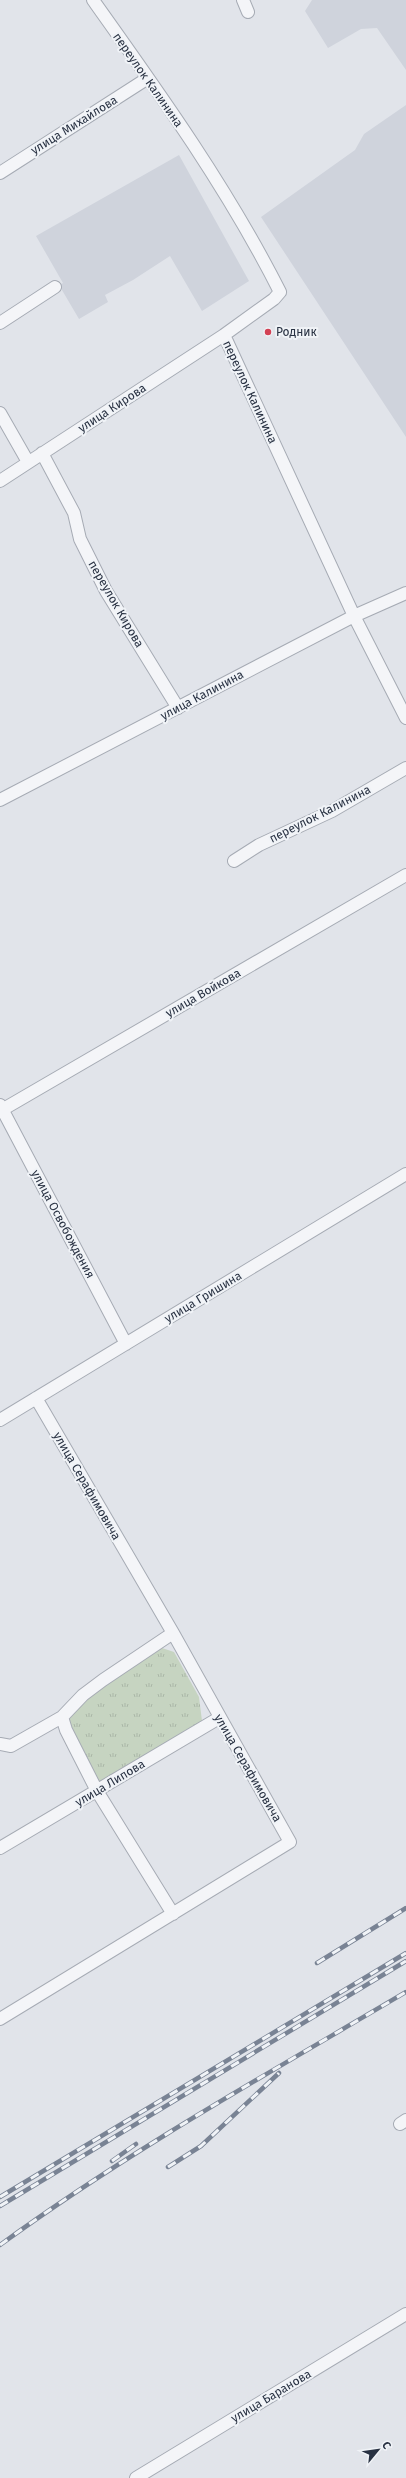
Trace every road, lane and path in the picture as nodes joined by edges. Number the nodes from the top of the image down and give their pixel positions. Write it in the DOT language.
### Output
graph roads {
  1 [pos="93,0"];
  2 [pos="244,0"];
  3 [pos="248,12"];
  4 [pos="148,78"];
  5 [pos="0,173"];
  6 [pos="56,287"];
  7 [pos="0,323"];
  8 [pos="224,335"];
  9 [pos="0,413"];
  10 [pos="42,453"];
  11 [pos="28,462"];
  12 [pos="0,481"];
  13 [pos="406,593"];
  14 [pos="354,616"];
  15 [pos="178,708"];
  16 [pos="406,718"];
  17 [pos="406,768"];
  18 [pos="0,800"];
  19 [pos="234,861"];
  20 [pos="406,875"];
  21 [pos="1,1109"];
  22 [pos="406,1174"];
  23 [pos="126,1344"];
  24 [pos="36,1398"];
  25 [pos="0,1420"];
  26 [pos="173,1633"];
  27 [pos="62,1717"];
  28 [pos="219,1718"];
  29 [pos="0,1744"];
  30 [pos="97,1791"];
  31 [pos="0,1848"];
  32 [pos="173,1914"];
  33 [pos="0,2020"];
  34 [pos="406,2314"];
  35 [pos="136,2478"];
  1 -- 4 [label="street, переулок Калинина"];
  2 -- 3 [label="street"];
  4 -- 5 [label="street, улица Михайлова"];
  4 -- 8 [label="street, переулок Калинина"];
  6 -- 7 [label="street"];
  8 -- 10 [label="street, улица Кирова"];
  8 -- 14 [label="street, переулок Калинина"];
  9 -- 11 [label="street"];
  10 -- 11 [label="street, улица Кирова"];
  10 -- 15 [label="street, переулок Кирова"];
  11 -- 12 [label="street, улица Кирова"];
  13 -- 14 [label="street, улица Калинина"];
  14 -- 15 [label="street, улица Калинина"];
  14 -- 16 [label="street, переулок Калинина"];
  15 -- 18 [label="street, улица Калинина"];
  17 -- 19 [label="street, переулок Калинина"];
  20 -- 21 [label="street, улица Войкова"];
  21 -- 23 [label="street, улица Освобождения"];
  22 -- 23 [label="street, улица Гришина"];
  23 -- 24 [label="street, улица Гришина"];
  24 -- 25 [label="street, улица Гришина"];
  24 -- 26 [label="street, улица Серафимовича"];
  26 -- 27 [label="street"];
  26 -- 28 [label="street, улица Серафимовича"];
  27 -- 29 [label="street"];
  27 -- 30 [label="street"];
  28 -- 30 [label="street, улица Липова"];
  28 -- 32 [label="street, улица Серафимовича"];
  30 -- 31 [label="street, улица Липова"];
  30 -- 32 [label="street"];
  32 -- 33 [label="street, улица Серафимовича"];
  34 -- 35 [label="street, улица Баранова"];
}
